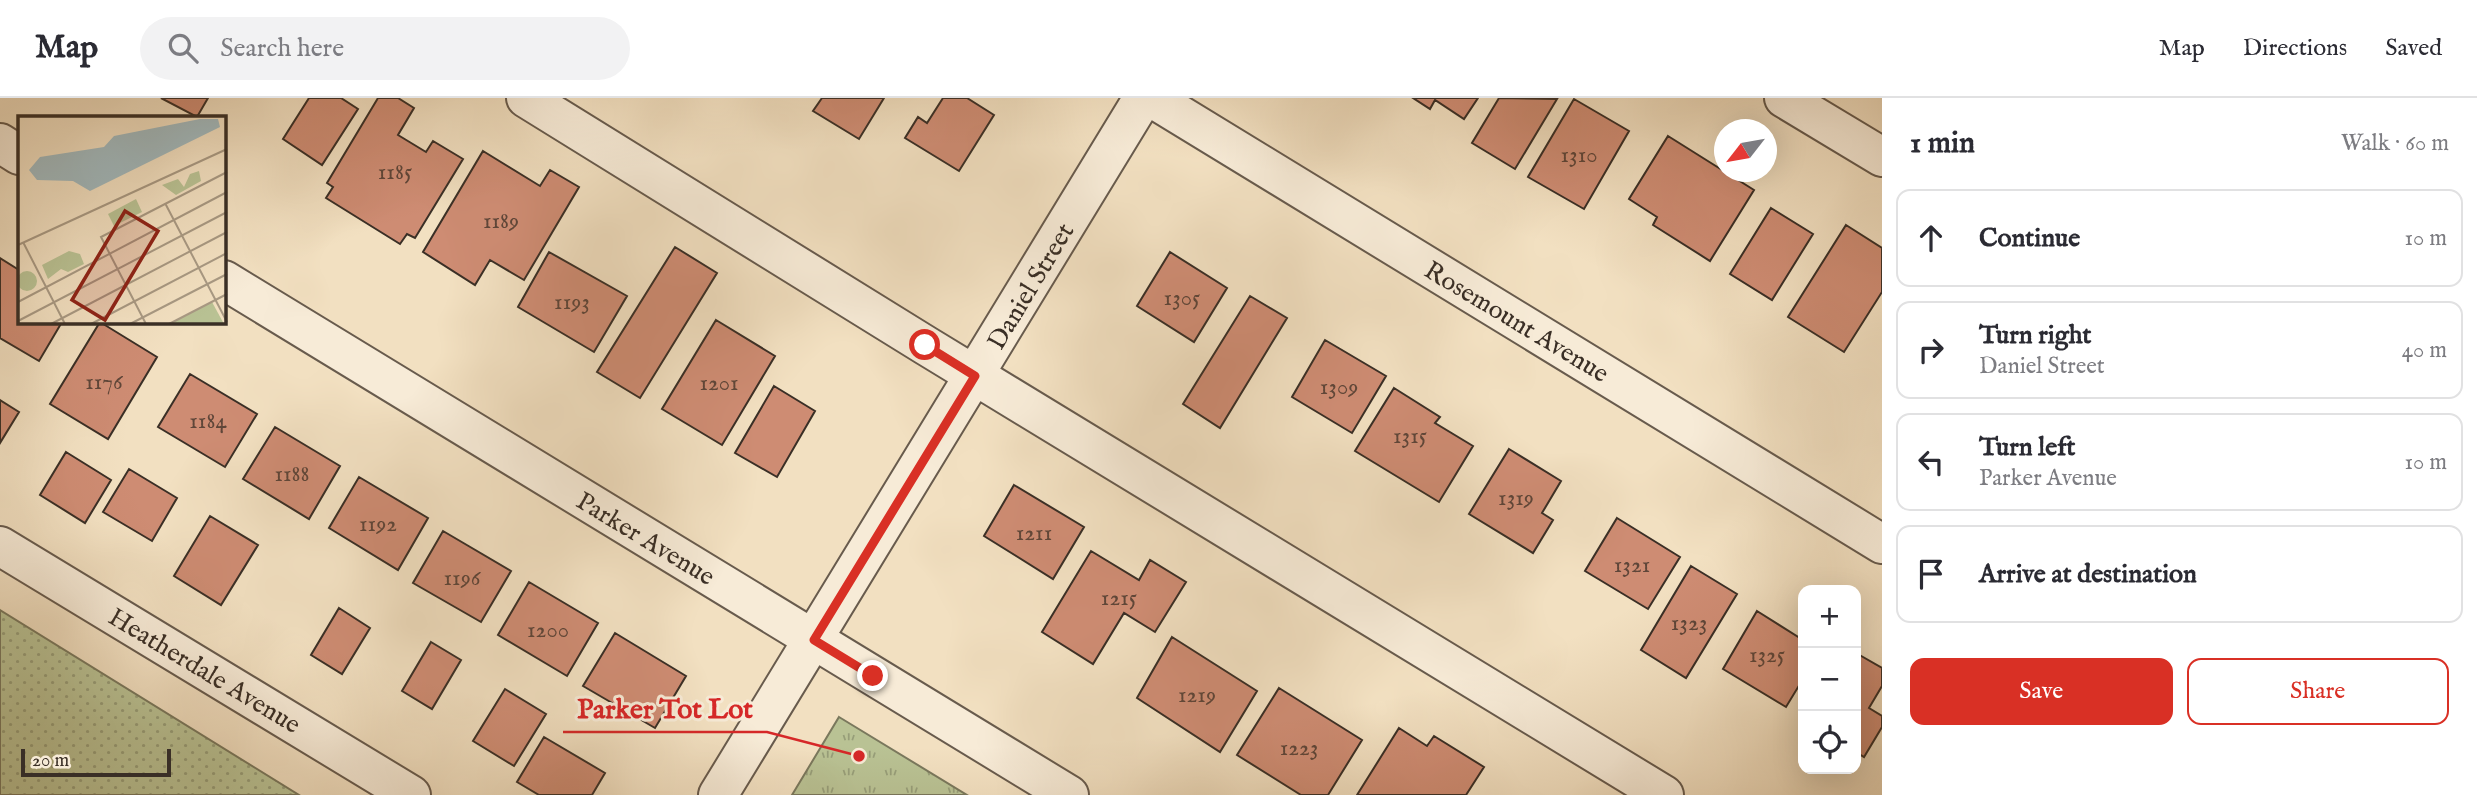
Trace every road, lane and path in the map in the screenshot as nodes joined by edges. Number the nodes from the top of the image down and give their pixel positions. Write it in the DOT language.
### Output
graph roads {
  1 [pos="526,98"];
  2 [pos="1143,98"];
  3 [pos="1152,98"];
  4 [pos="1784,98"];
  5 [pos="0,143"];
  6 [pos="18,154"];
  7 [pos="1882,157"];
  8 [pos="226,281"];
  9 [pos="975,376"];
  10 [pos="1882,544"];
  11 [pos="0,546"];
  12 [pos="814,640"];
  13 [pos="411,795"];
  14 [pos="718,795"];
  15 [pos="1069,795"];
  16 [pos="1664,795"];
  1 -- 9 [label="street"];
  2 -- 9 [label="street, Daniel Street"];
  3 -- 10 [label="street, Rosemount Avenue"];
  4 -- 7 [label="street"];
  5 -- 6 [label="street"];
  8 -- 12 [label="street, Parker Avenue"];
  9 -- 12 [label="street, Daniel Street"];
  9 -- 16 [label="street"];
  11 -- 13 [label="street, Heatherdale Avenue"];
  12 -- 14 [label="street, Daniel Street"];
  12 -- 15 [label="street, Parker Avenue"];
}
